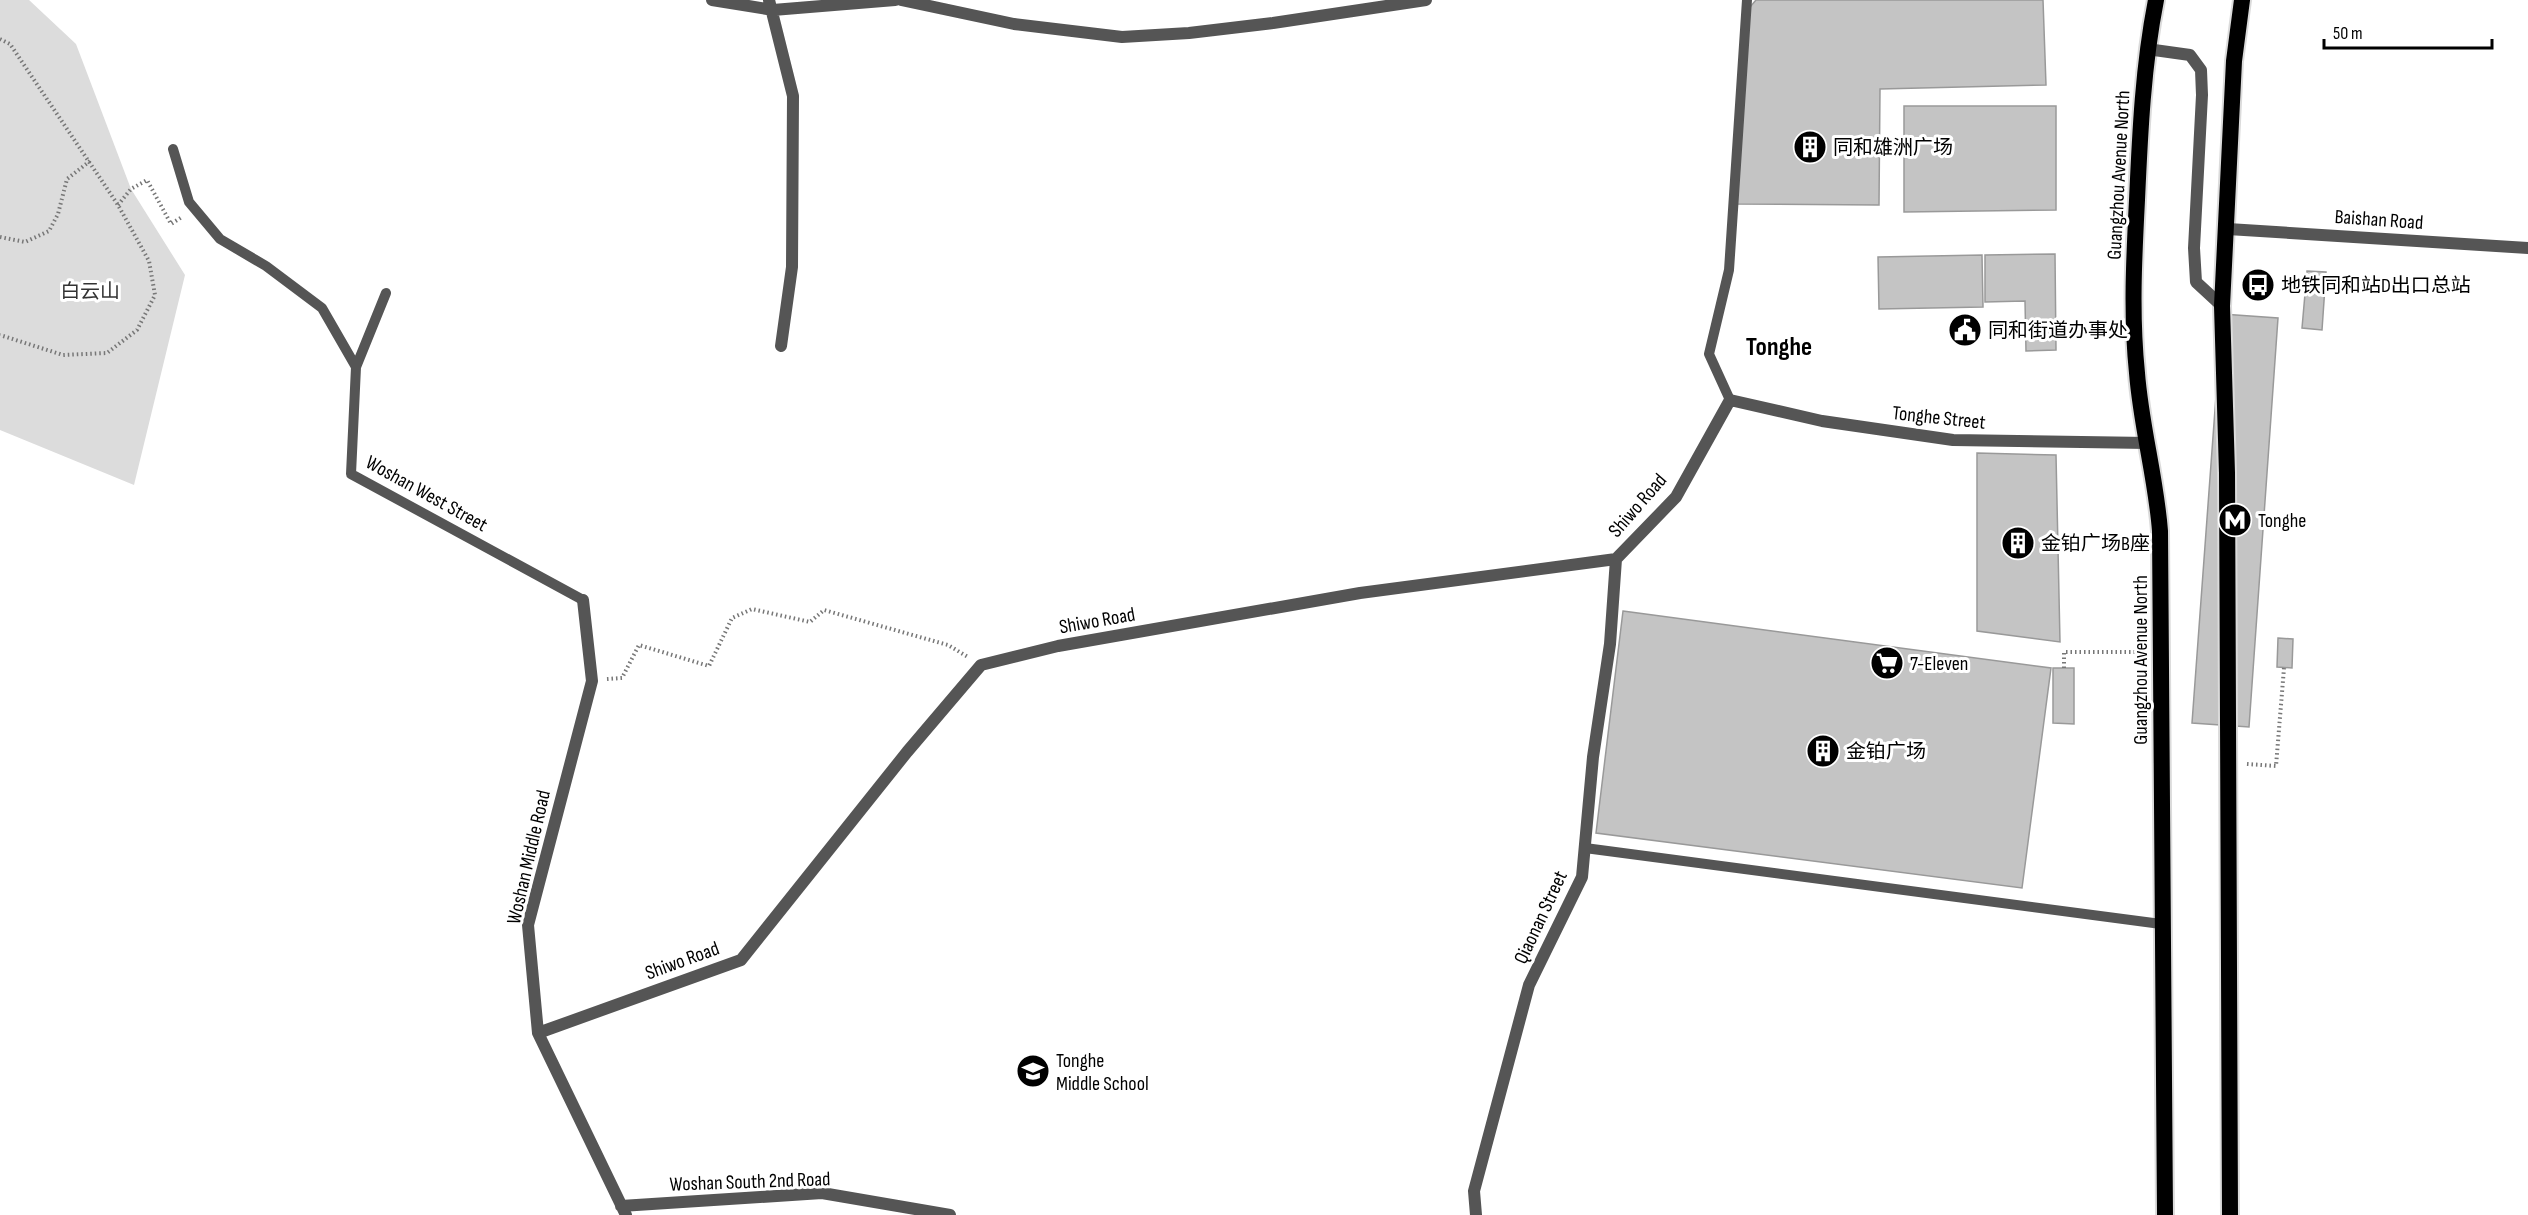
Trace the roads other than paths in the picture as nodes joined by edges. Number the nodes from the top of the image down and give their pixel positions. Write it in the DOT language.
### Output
graph roads {
  1 [pos="712,0"];
  2 [pos="895,0"];
  3 [pos="901,0"];
  4 [pos="1426,0"];
  5 [pos="1746,0"];
  6 [pos="2156,0"];
  7 [pos="2242,0"];
  8 [pos="771,5"];
  9 [pos="2147,50"];
  10 [pos="173,149"];
  11 [pos="2228,228"];
  12 [pos="2528,248"];
  13 [pos="386,293"];
  14 [pos="2222,306"];
  15 [pos="781,346"];
  16 [pos="356,367"];
  17 [pos="1730,400"];
  18 [pos="2148,443"];
  19 [pos="1616,559"];
  20 [pos="583,600"];
  21 [pos="1585,848"];
  22 [pos="2161,924"];
  23 [pos="538,1033"];
  24 [pos="624,1211"];
  25 [pos="950,1215"];
  26 [pos="1476,1215"];
  27 [pos="2165,1215"];
  28 [pos="2230,1215"];
  1 -- 8 [label="street"];
  2 -- 8 [label="street"];
  3 -- 4 [label="street"];
  5 -- 17 [label="lane"];
  6 -- 9 [label="highway, Guangzhou Avenue North"];
  7 -- 11 [label="highway"];
  8 -- 15 [label="street"];
  9 -- 14 [label="street"];
  9 -- 18 [label="highway, Guangzhou Avenue North"];
  10 -- 16 [label="lane"];
  11 -- 12 [label="street, Baishan Road"];
  11 -- 14 [label="highway"];
  13 -- 16 [label="lane, Woshan West Street"];
  14 -- 28 [label="highway"];
  16 -- 20 [label="lane, Woshan West Street"];
  17 -- 18 [label="street, Tonghe Street"];
  17 -- 19 [label="street, Shiwo Road"];
  18 -- 22 [label="highway, Guangzhou Avenue North"];
  19 -- 21 [label="street, Qiaonan Street"];
  19 -- 23 [label="street, Shiwo Road"];
  20 -- 23 [label="street, Woshan Middle Road"];
  21 -- 22 [label="lane"];
  21 -- 26 [label="street, Qiaonan Street"];
  22 -- 27 [label="highway, Guangzhou Avenue North"];
  23 -- 24 [label="street, Woshan Middle Road"];
  24 -- 25 [label="street, Woshan South 2nd Road"];
}
